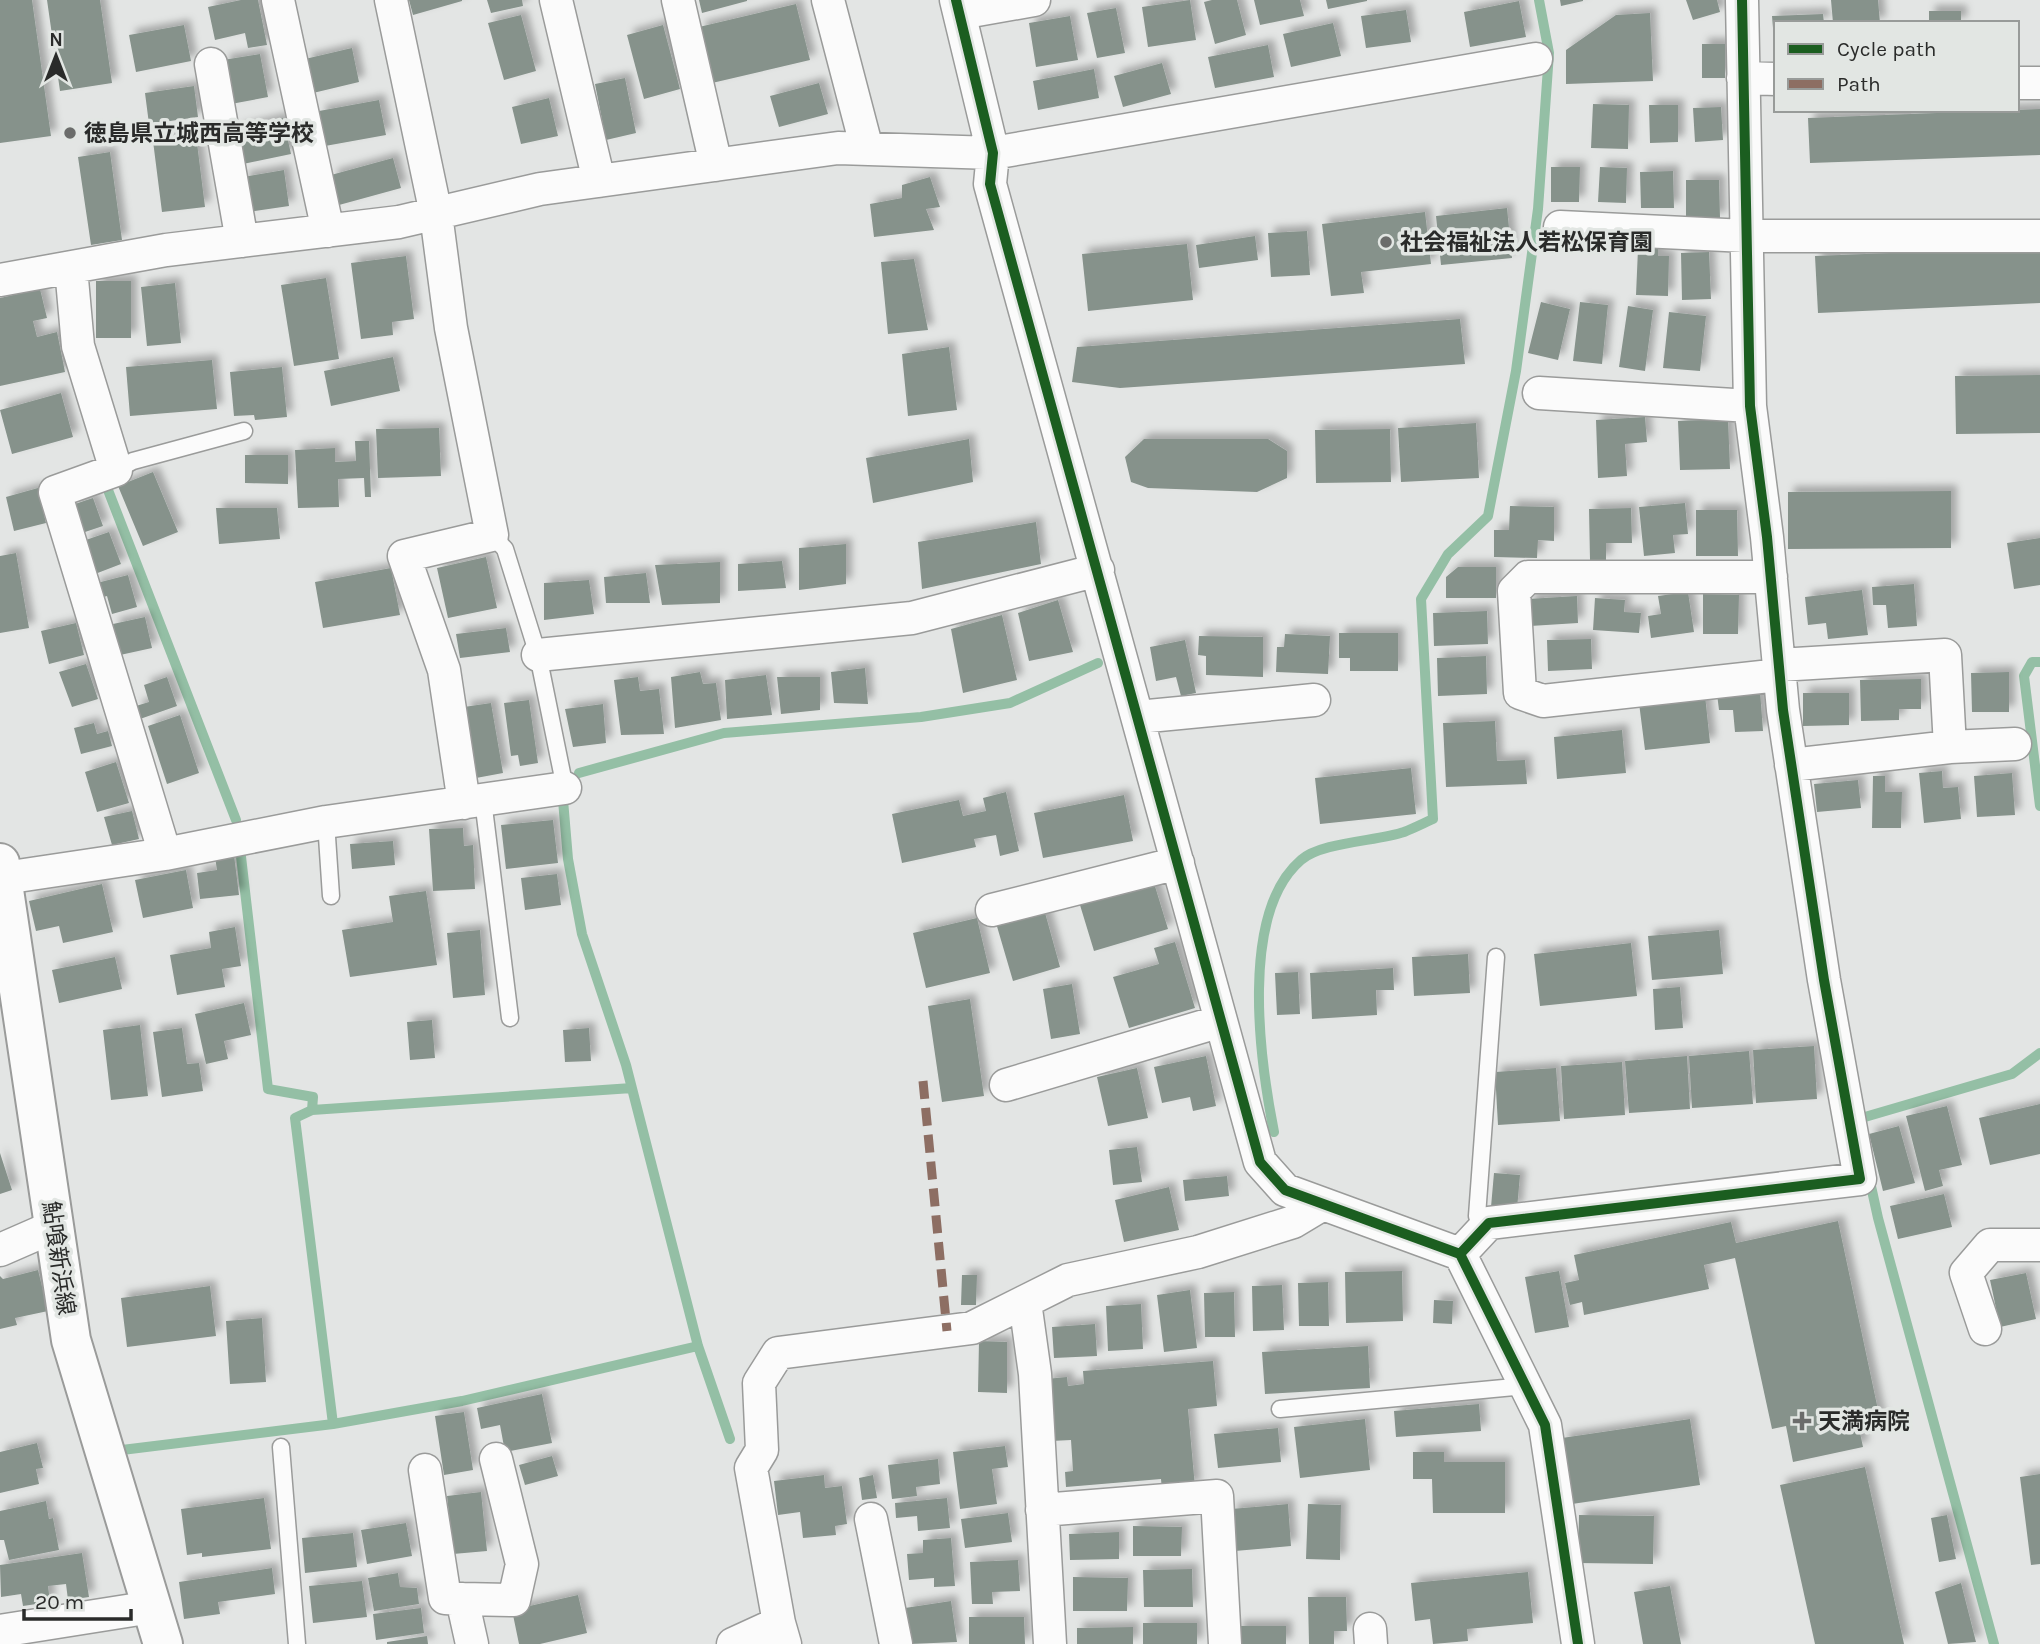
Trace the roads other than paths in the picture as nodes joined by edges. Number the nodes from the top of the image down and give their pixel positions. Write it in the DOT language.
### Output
graph roads {
  1 [pos="278,0"];
  2 [pos="391,0"];
  3 [pos="556,0"];
  4 [pos="678,0"];
  5 [pos="828,0"];
  6 [pos="1034,0"];
  7 [pos="1742,0"];
  8 [pos="958,6"];
  9 [pos="1536,59"];
  10 [pos="211,64"];
  11 [pos="1743,78"];
  12 [pos="1774,79"];
  13 [pos="2019,83"];
  14 [pos="2040,83"];
  15 [pos="867,149"];
  16 [pos="993,153"];
  17 [pos="716,165"];
  18 [pos="599,181"];
  19 [pos="436,214"];
  20 [pos="1560,227"];
  21 [pos="328,231"];
  22 [pos="1746,236"];
  23 [pos="2040,236"];
  24 [pos="243,241"];
  25 [pos="71,268"];
  26 [pos="0,280"];
  27 [pos="1539,393"];
  28 [pos="1750,406"];
  29 [pos="244,431"];
  30 [pos="116,470"];
  31 [pos="492,535"];
  32 [pos="1098,570"];
  33 [pos="1771,577"];
  34 [pos="538,655"];
  35 [pos="1780,670"];
  36 [pos="1314,700"];
  37 [pos="1138,717"];
  38 [pos="2015,744"];
  39 [pos="1950,747"];
  40 [pos="1791,765"];
  41 [pos="565,788"];
  42 [pos="473,801"];
  43 [pos="326,822"];
  44 [pos="165,854"];
  45 [pos="1178,863"];
  46 [pos="2,871"];
  47 [pos="331,897"];
  48 [pos="992,909"];
  49 [pos="1496,957"];
  50 [pos="510,1018"];
  51 [pos="1221,1021"];
  52 [pos="1006,1085"];
  53 [pos="1323,1204"];
  54 [pos="55,1226"];
  55 [pos="1483,1230"];
  56 [pos="2040,1245"];
  57 [pos="0,1250"];
  58 [pos="1460,1254"];
  59 [pos="1025,1302"];
  60 [pos="1985,1329"];
  61 [pos="1525,1386"];
  62 [pos="1280,1409"];
  63 [pos="281,1447"];
  64 [pos="496,1459"];
  65 [pos="425,1470"];
  66 [pos="1042,1510"];
  67 [pos="871,1519"];
  68 [pos="462,1599"];
  69 [pos="152,1607"];
  70 [pos="0,1631"];
  71 [pos="782,1633"];
  72 [pos="163,1644"];
  73 [pos="297,1644"];
  74 [pos="472,1644"];
  75 [pos="733,1644"];
  76 [pos="896,1644"];
  77 [pos="1050,1644"];
  78 [pos="1224,1644"];
  79 [pos="1577,1644"];
  1 -- 21 [label="street"];
  2 -- 19 [label="street"];
  3 -- 18 [label="street"];
  4 -- 17 [label="street"];
  5 -- 15 [label="street"];
  6 -- 8 [label="street"];
  7 -- 11 [label="street"];
  8 -- 16 [label="street"];
  9 -- 16 [label="street"];
  10 -- 24 [label="street"];
  11 -- 12 [label="street"];
  11 -- 22 [label="street"];
  13 -- 14 [label="street"];
  15 -- 16 [label="street"];
  15 -- 17 [label="street"];
  16 -- 32 [label="street"];
  17 -- 18 [label="street"];
  18 -- 19 [label="street"];
  19 -- 21 [label="street"];
  19 -- 31 [label="street"];
  20 -- 22 [label="street"];
  21 -- 24 [label="street"];
  22 -- 23 [label="street"];
  22 -- 28 [label="street"];
  24 -- 25 [label="street"];
  25 -- 26 [label="street"];
  25 -- 30 [label="street"];
  27 -- 28 [label="street"];
  28 -- 33 [label="street"];
  29 -- 30 [label="lane"];
  30 -- 44 [label="street"];
  31 -- 34 [label="lane"];
  31 -- 42 [label="street"];
  32 -- 34 [label="street"];
  32 -- 37 [label="street"];
  33 -- 35 [label="street"];
  33 -- 35 [label="street"];
  34 -- 41 [label="lane"];
  35 -- 39 [label="street"];
  35 -- 40 [label="street"];
  36 -- 37 [label="street"];
  37 -- 45 [label="street"];
  38 -- 39 [label="street"];
  39 -- 40 [label="street"];
  40 -- 55 [label="street"];
  41 -- 42 [label="street"];
  42 -- 43 [label="street"];
  42 -- 50 [label="lane"];
  43 -- 44 [label="street"];
  43 -- 47 [label="lane"];
  44 -- 46 [label="street"];
  45 -- 48 [label="street"];
  45 -- 51 [label="street"];
  46 -- 54 [label="main road, 鮎喰新浜線"];
  49 -- 55 [label="lane"];
  51 -- 52 [label="street"];
  51 -- 53 [label="street"];
  53 -- 58 [label="street"];
  53 -- 59 [label="street"];
  54 -- 57 [label="street"];
  54 -- 69 [label="main road, 鮎喰新浜線"];
  55 -- 58 [label="street"];
  56 -- 60 [label="street"];
  58 -- 61 [label="street"];
  59 -- 66 [label="street"];
  59 -- 71 [label="street"];
  61 -- 62 [label="lane"];
  61 -- 79 [label="street"];
  63 -- 73 [label="lane"];
  64 -- 68 [label="street"];
  65 -- 68 [label="street"];
  66 -- 77 [label="street"];
  66 -- 78 [label="street"];
  67 -- 76 [label="street"];
  68 -- 74 [label="street"];
  69 -- 70 [label="street"];
  69 -- 72 [label="main road, 鮎喰新浜線"];
  71 -- 75 [label="street"];
}
